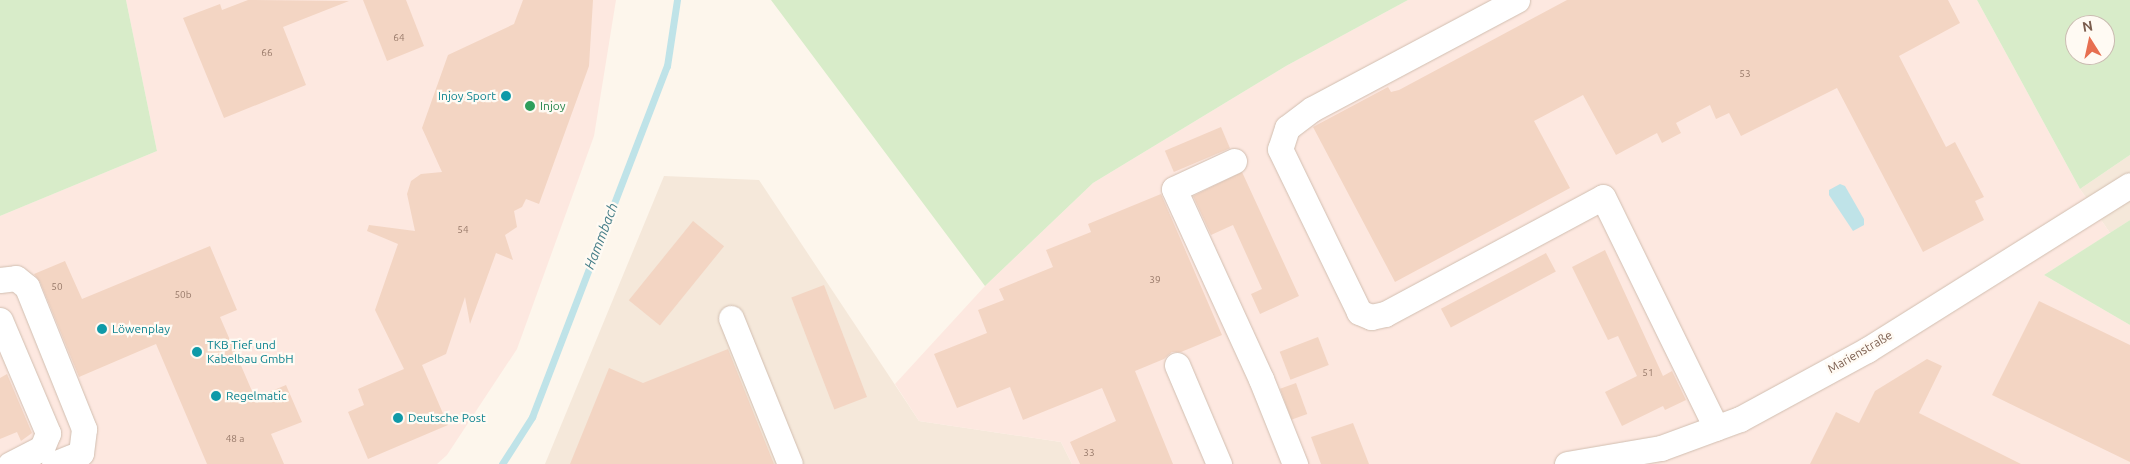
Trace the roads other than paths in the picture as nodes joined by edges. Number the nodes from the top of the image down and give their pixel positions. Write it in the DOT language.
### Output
graph roads {
  1 [pos="1517,0"];
  2 [pos="1234,161"];
  3 [pos="2130,185"];
  4 [pos="0,280"];
  5 [pos="731,318"];
  6 [pos="0,320"];
  7 [pos="1177,365"];
  8 [pos="1716,428"];
  9 [pos="67,461"];
  10 [pos="10,464"];
  11 [pos="790,464"];
  12 [pos="1219,464"];
  13 [pos="1295,464"];
  14 [pos="1567,464"];
  1 -- 8 [label="street"];
  2 -- 13 [label="street"];
  3 -- 8 [label="street, Marienstraße"];
  4 -- 9 [label="street"];
  5 -- 11 [label="street"];
  6 -- 10 [label="street"];
  7 -- 12 [label="street"];
  8 -- 14 [label="street, Marienstraße"];
}
